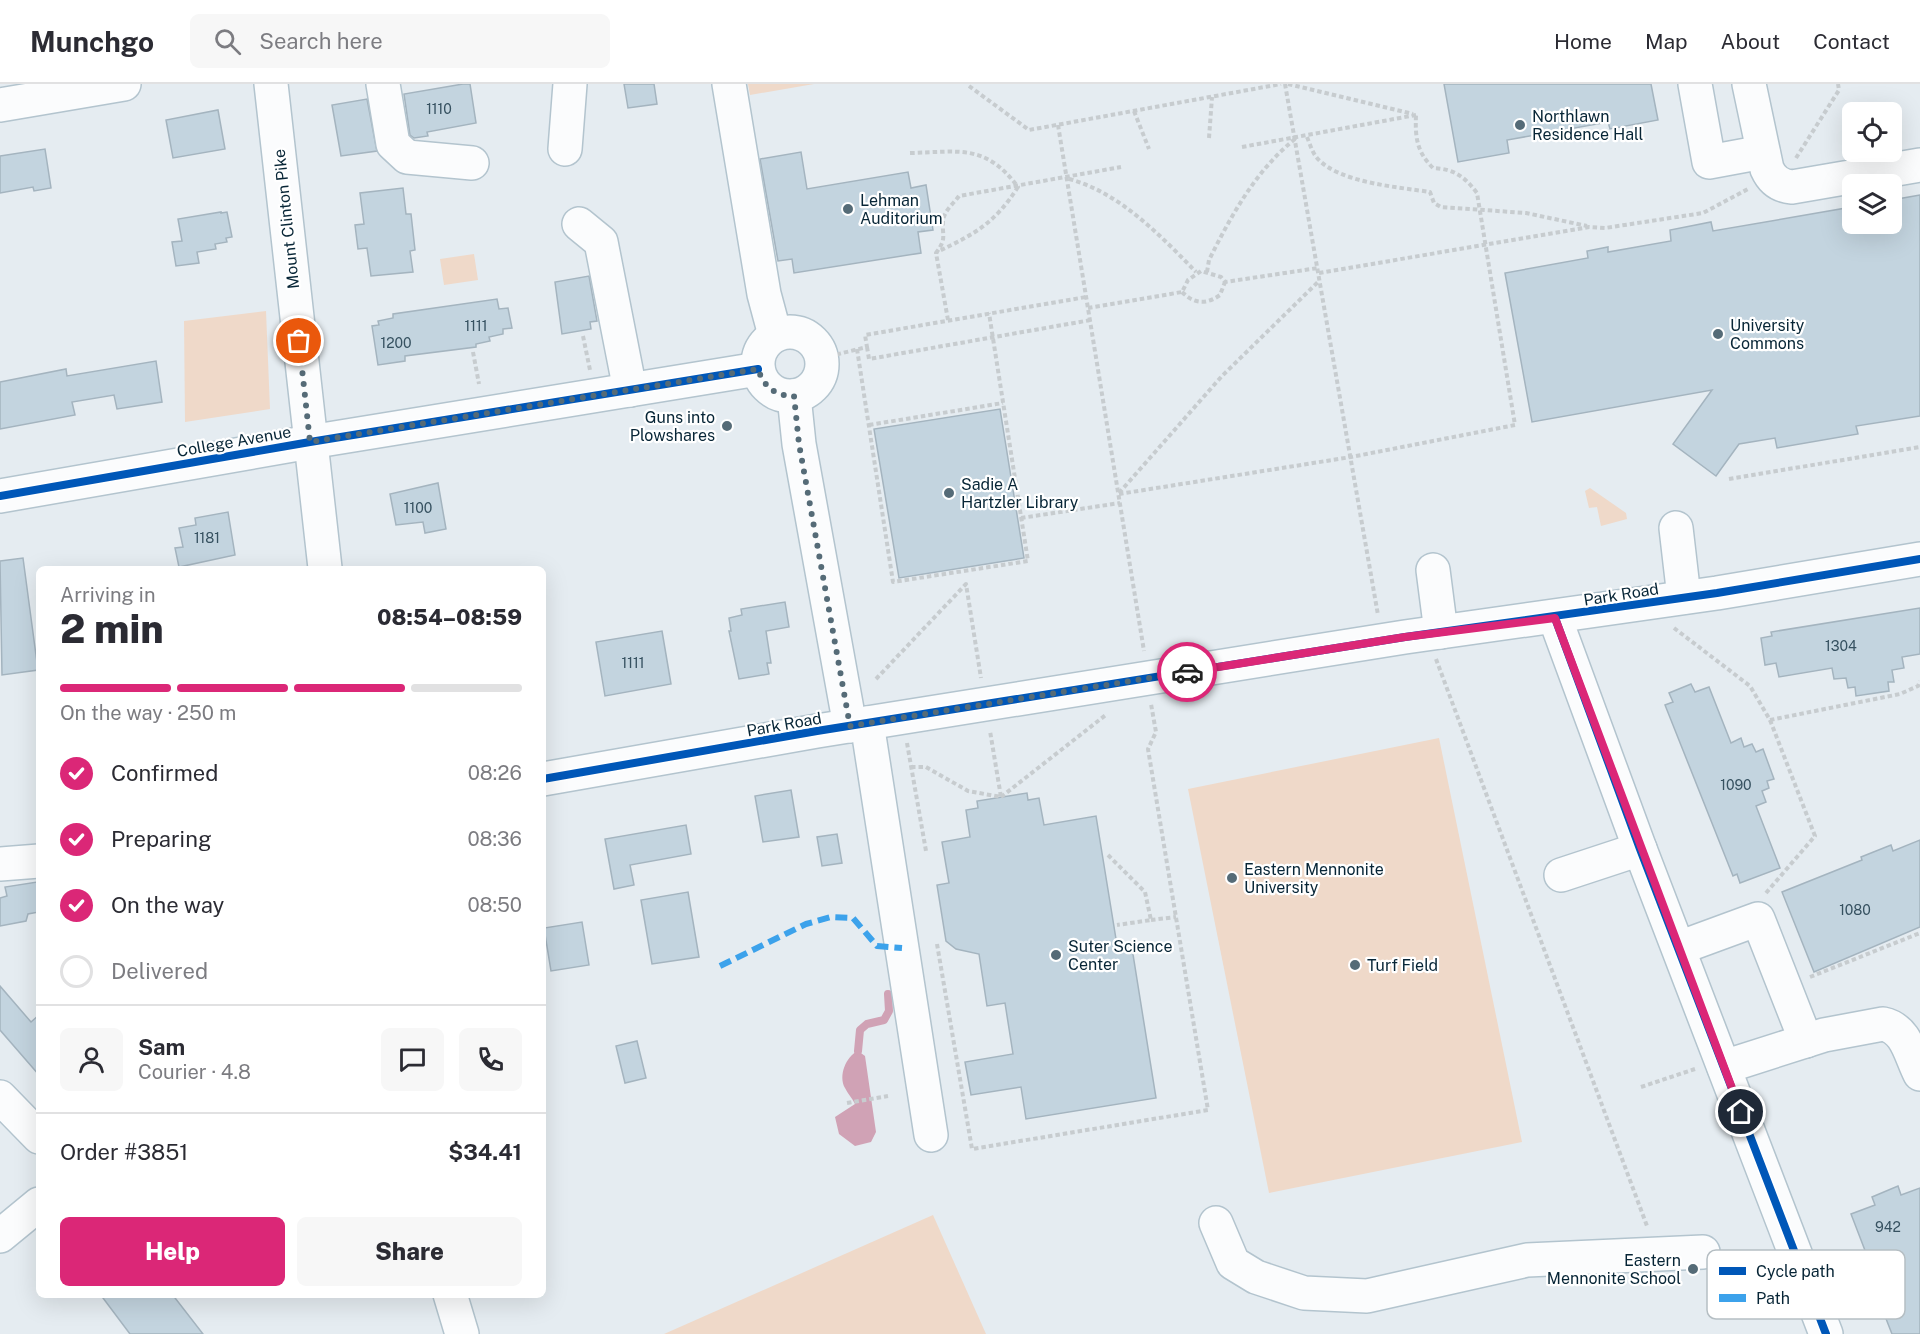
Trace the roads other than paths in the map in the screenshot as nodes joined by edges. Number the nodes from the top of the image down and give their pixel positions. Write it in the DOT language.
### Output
graph roads {
  1 [pos="124,84"];
  2 [pos="271,84"];
  3 [pos="383,84"];
  4 [pos="570,84"];
  5 [pos="729,84"];
  6 [pos="1695,84"];
  7 [pos="1749,84"];
  8 [pos="0,105"];
  9 [pos="565,149"];
  10 [pos="472,163"];
  11 [pos="1767,164"];
  12 [pos="1920,165"];
  13 [pos="579,224"];
  14 [pos="775,334"];
  15 [pos="758,369"];
  16 [pos="630,390"];
  17 [pos="794,396"];
  18 [pos="310,442"];
  19 [pos="0,496"];
  20 [pos="1676,528"];
  21 [pos="1920,559"];
  22 [pos="326,566"];
  23 [pos="1433,570"];
  24 [pos="1676,610"];
  25 [pos="1555,618"];
  26 [pos="1438,644"];
  27 [pos="859,725"];
  28 [pos="546,778"];
  29 [pos="1640,849"];
  30 [pos="36,861"];
  31 [pos="0,864"];
  32 [pos="1561,875"];
  33 [pos="1679,948"];
  34 [pos="1806,1041"];
  35 [pos="1723,1063"];
  36 [pos="1920,1074"];
  37 [pos="0,1097"];
  38 [pos="36,1134"];
  39 [pos="932,1136"];
  40 [pos="36,1206"];
  41 [pos="1216,1223"];
  42 [pos="0,1236"];
  43 [pos="1794,1250"];
  44 [pos="1703,1252"];
  45 [pos="451,1298"];
  46 [pos="1820,1319"];
  47 [pos="462,1334"];
  48 [pos="1826,1334"];
  1 -- 8 [label="street"];
  2 -- 18 [label="street, Mount Clinton Pike"];
  3 -- 10 [label="street"];
  4 -- 9 [label="street"];
  5 -- 14 [label="street"];
  6 -- 11 [label="street"];
  7 -- 11 [label="street"];
  11 -- 12 [label="street"];
  13 -- 16 [label="street"];
  14 -- 15 [label="street"];
  14 -- 17 [label="street"];
  15 -- 16 [label="street, College Avenue"];
  15 -- 17 [label="street"];
  16 -- 18 [label="street, College Avenue"];
  17 -- 27 [label="street"];
  18 -- 19 [label="street, College Avenue"];
  18 -- 22 [label="street, Mount Clinton Pike"];
  20 -- 24 [label="street"];
  21 -- 24 [label="street, Park Road"];
  23 -- 26 [label="street"];
  24 -- 25 [label="street, Park Road"];
  25 -- 26 [label="street, Park Road"];
  25 -- 29 [label="street"];
  26 -- 27 [label="street, Park Road"];
  27 -- 28 [label="street, Park Road"];
  27 -- 39 [label="street"];
  29 -- 32 [label="street"];
  29 -- 33 [label="street"];
  30 -- 31 [label="street"];
  33 -- 34 [label="street"];
  33 -- 35 [label="street"];
  34 -- 35 [label="street"];
  34 -- 36 [label="street"];
  35 -- 43 [label="street"];
  37 -- 38 [label="street"];
  40 -- 42 [label="street"];
  41 -- 44 [label="street"];
  45 -- 47 [label="street"];
  46 -- 48 [label="street"];
}
